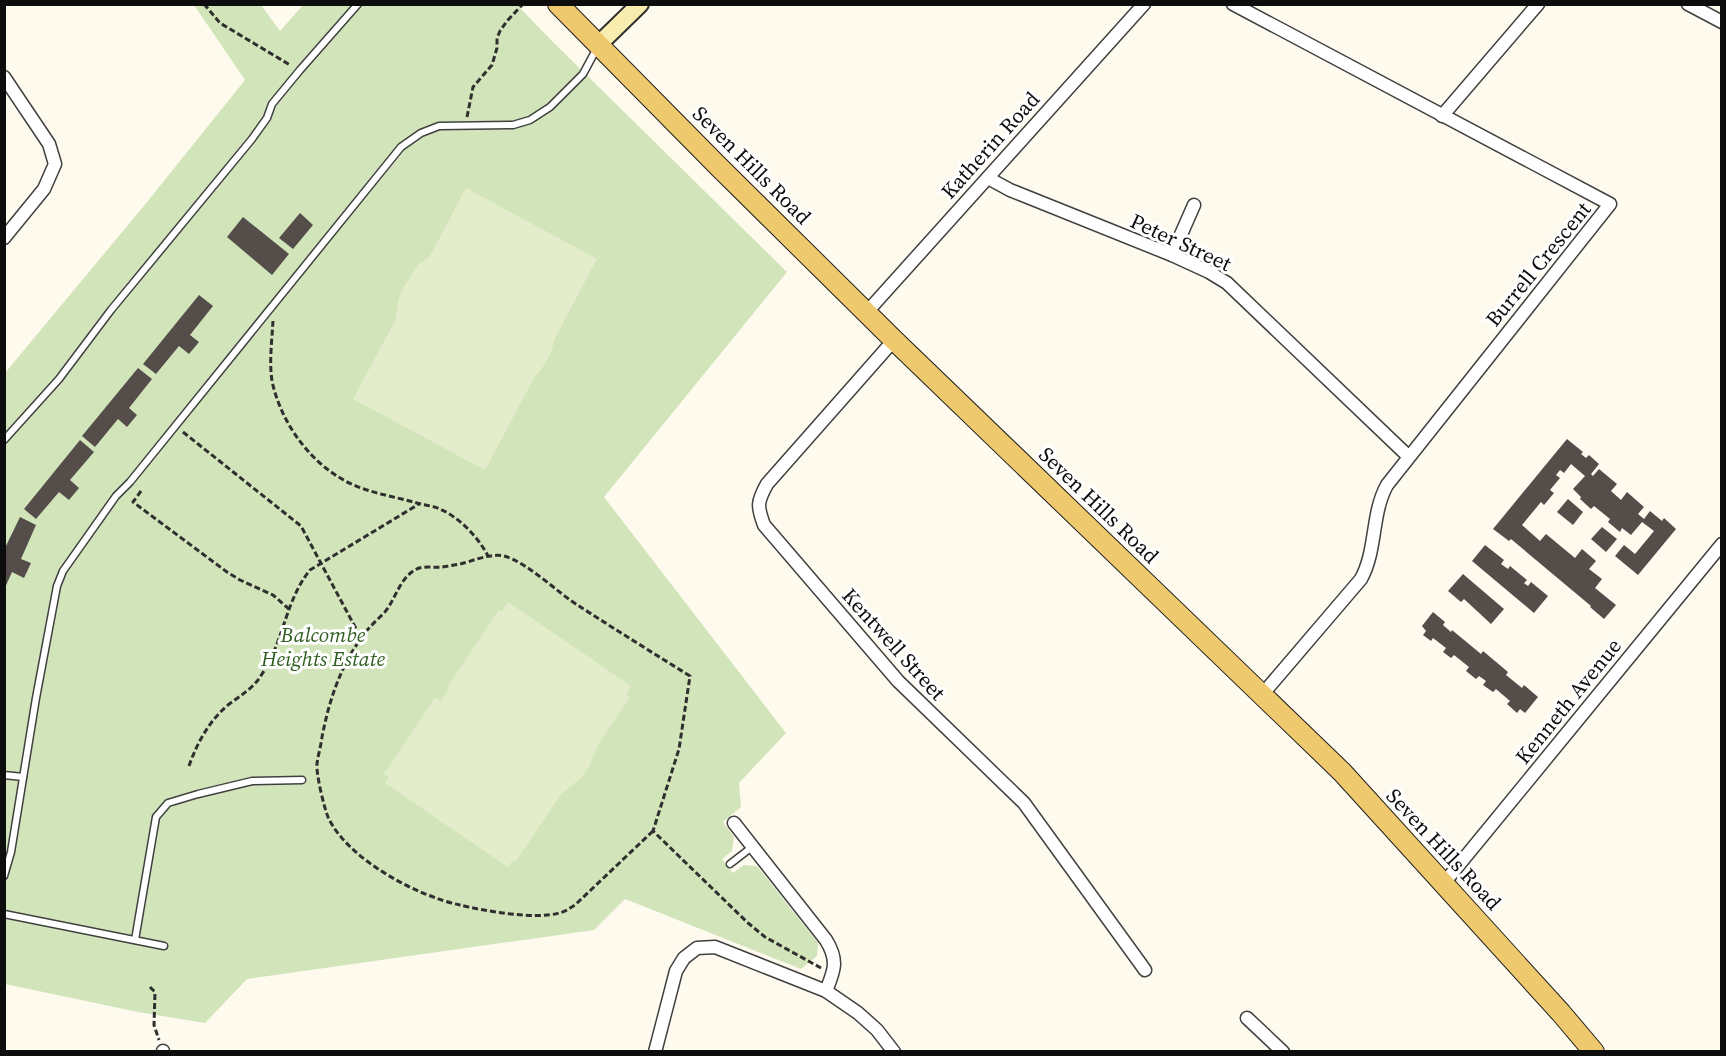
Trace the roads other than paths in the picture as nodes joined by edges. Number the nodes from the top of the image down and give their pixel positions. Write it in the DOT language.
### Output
graph roads {
  1 [pos="358,4"];
  2 [pos="558,4"];
  3 [pos="640,4"];
  4 [pos="1144,4"];
  5 [pos="1233,4"];
  6 [pos="1538,4"];
  7 [pos="1688,4"];
  8 [pos="1722,22"];
  9 [pos="598,45"];
  10 [pos="4,77"];
  11 [pos="1442,116"];
  12 [pos="988,178"];
  13 [pos="1194,205"];
  14 [pos="4,238"];
  15 [pos="1172,255"];
  16 [pos="866,313"];
  17 [pos="894,340"];
  18 [pos="4,440"];
  19 [pos="1408,456"];
  20 [pos="1722,544"];
  21 [pos="1261,696"];
  22 [pos="4,775"];
  23 [pos="23,777"];
  24 [pos="302,780"];
  25 [pos="734,823"];
  26 [pos="752,847"];
  27 [pos="730,864"];
  28 [pos="4,876"];
  29 [pos="1444,883"];
  30 [pos="4,914"];
  31 [pos="135,940"];
  32 [pos="165,946"];
  33 [pos="1145,970"];
  34 [pos="826,991"];
  35 [pos="1247,1018"];
  36 [pos="655,1052"];
  37 [pos="894,1052"];
  38 [pos="1283,1052"];
  39 [pos="1594,1052"];
  1 -- 18 [label="lane"];
  2 -- 9 [label="main road, Seven Hills Road"];
  3 -- 9 [label="street"];
  4 -- 12 [label="street, Katherin Road"];
  5 -- 11 [label="street, Burrell Crescent"];
  6 -- 11 [label="street"];
  7 -- 8 [label="street"];
  9 -- 16 [label="main road, Seven Hills Road"];
  9 -- 23 [label="lane"];
  10 -- 14 [label="street"];
  11 -- 19 [label="street, Burrell Crescent"];
  12 -- 15 [label="street, Peter Street"];
  12 -- 16 [label="street, Katherin Road"];
  13 -- 15 [label="street"];
  15 -- 19 [label="street, Peter Street"];
  16 -- 17 [label="main road, Seven Hills Road"];
  17 -- 21 [label="main road, Seven Hills Road"];
  17 -- 33 [label="street, Kentwell Street"];
  19 -- 21 [label="street, Burrell Crescent"];
  20 -- 29 [label="street, Kenneth Avenue"];
  21 -- 29 [label="main road, Seven Hills Road"];
  22 -- 23 [label="lane"];
  23 -- 28 [label="lane"];
  24 -- 31 [label="lane"];
  25 -- 26 [label="street"];
  26 -- 27 [label="lane"];
  26 -- 34 [label="street"];
  29 -- 39 [label="main road, Seven Hills Road"];
  30 -- 31 [label="lane"];
  31 -- 32 [label="lane"];
  34 -- 36 [label="street"];
  34 -- 37 [label="street"];
  35 -- 38 [label="street"];
}
